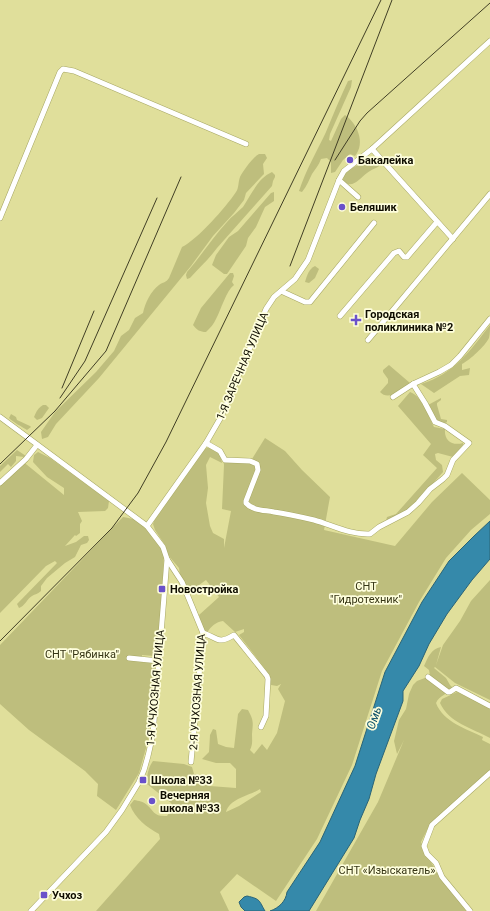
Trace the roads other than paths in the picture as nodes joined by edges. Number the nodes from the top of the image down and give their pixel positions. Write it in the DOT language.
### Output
graph roads {
  1 [pos="490,41"];
  2 [pos="246,144"];
  3 [pos="372,149"];
  4 [pos="339,180"];
  5 [pos="490,194"];
  6 [pos="358,197"];
  7 [pos="0,218"];
  8 [pos="437,222"];
  9 [pos="374,223"];
  10 [pos="452,239"];
  11 [pos="281,291"];
  12 [pos="340,316"];
  13 [pos="490,319"];
  14 [pos="368,340"];
  15 [pos="413,384"];
  16 [pos="393,397"];
  17 [pos="0,418"];
  18 [pos="206,443"];
  19 [pos="38,445"];
  20 [pos="0,483"];
  21 [pos="147,526"];
  22 [pos="167,559"];
  23 [pos="203,633"];
  24 [pos="129,658"];
  25 [pos="159,661"];
  26 [pos="428,677"];
  27 [pos="490,706"];
  28 [pos="261,727"];
  29 [pos="191,762"];
  30 [pos="490,773"];
  31 [pos="31,911"];
  32 [pos="470,911"];
  1 -- 3 [label="street, 1-Я ЗАРЕЧНАЯ УЛИЦА"];
  2 -- 7 [label="street"];
  3 -- 4 [label="street, 1-Я ЗАРЕЧНАЯ УЛИЦА"];
  3 -- 8 [label="street"];
  4 -- 6 [label="street"];
  4 -- 11 [label="street, 1-Я ЗАРЕЧНАЯ УЛИЦА"];
  5 -- 10 [label="street"];
  8 -- 10 [label="street"];
  8 -- 12 [label="street"];
  9 -- 11 [label="street"];
  10 -- 14 [label="street"];
  11 -- 18 [label="street, 1-Я ЗАРЕЧНАЯ УЛИЦА"];
  13 -- 15 [label="street"];
  15 -- 16 [label="street"];
  15 -- 18 [label="street"];
  17 -- 19 [label="street, 1-Я УЧХОЗНАЯ УЛИЦА"];
  18 -- 21 [label="street, 1-Я ЗАРЕЧНАЯ УЛИЦА"];
  19 -- 20 [label="street"];
  19 -- 21 [label="street, 1-Я УЧХОЗНАЯ УЛИЦА"];
  21 -- 22 [label="street, 1-Я УЧХОЗНАЯ УЛИЦА"];
  22 -- 23 [label="street, 2-Я УЧХОЗНАЯ УЛИЦА"];
  22 -- 25 [label="street, 1-Я УЧХОЗНАЯ УЛИЦА"];
  23 -- 28 [label="street"];
  23 -- 29 [label="street, 2-Я УЧХОЗНАЯ УЛИЦА"];
  24 -- 25 [label="street"];
  25 -- 31 [label="street, 1-Я УЧХОЗНАЯ УЛИЦА"];
  26 -- 27 [label="street"];
  30 -- 32 [label="street"];
}
